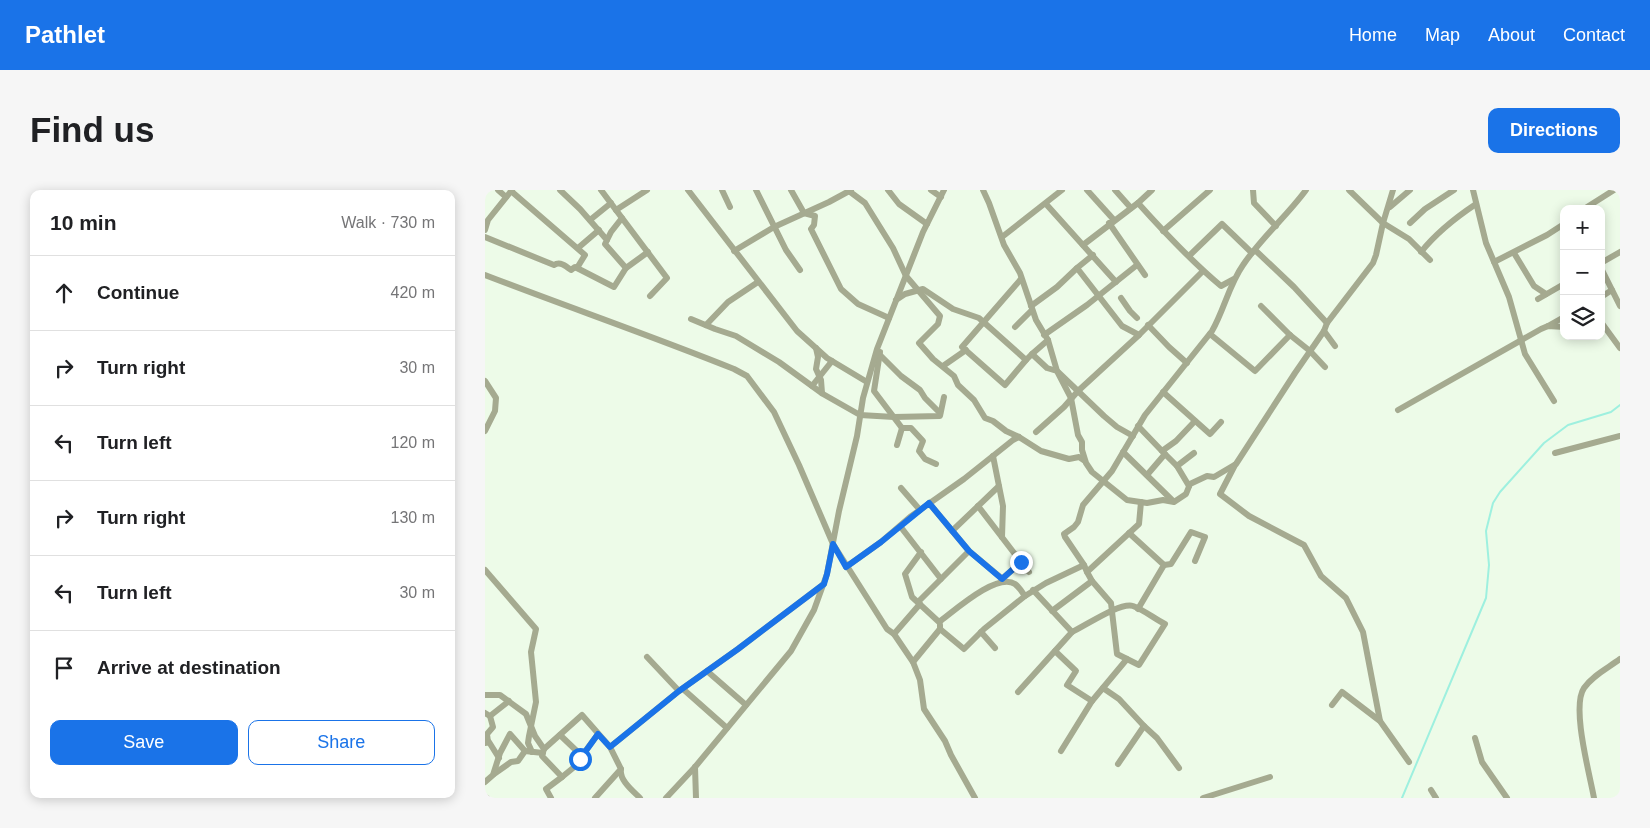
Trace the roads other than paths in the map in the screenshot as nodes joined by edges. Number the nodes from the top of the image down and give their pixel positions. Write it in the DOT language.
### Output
graph roads {
  1 [pos="498,190"];
  2 [pos="512,190"];
  3 [pos="560,190"];
  4 [pos="601,190"];
  5 [pos="647,190"];
  6 [pos="688,190"];
  7 [pos="722,190"];
  8 [pos="756,190"];
  9 [pos="791,190"];
  10 [pos="888,190"];
  11 [pos="931,190"];
  12 [pos="983,190"];
  13 [pos="1062,190"];
  14 [pos="1087,190"];
  15 [pos="1115,190"];
  16 [pos="1152,190"];
  17 [pos="1210,190"];
  18 [pos="1253,190"];
  19 [pos="1306,190"];
  20 [pos="1349,190"];
  21 [pos="1393,190"];
  22 [pos="1410,190"];
  23 [pos="1454,190"];
  24 [pos="1473,190"];
  25 [pos="1614,190"];
  26 [pos="848,191"];
  27 [pos="943,193"];
  28 [pos="506,197"];
  29 [pos="611,203"];
  30 [pos="1138,203"];
  31 [pos="1045,204"];
  32 [pos="1476,204"];
  33 [pos="1590,205"];
  34 [pos="730,207"];
  35 [pos="1131,208"];
  36 [pos="616,210"];
  37 [pos="1387,212"];
  38 [pos="804,213"];
  39 [pos="622,218"];
  40 [pos="486,219"];
  41 [pos="590,220"];
  42 [pos="1112,222"];
  43 [pos="1383,223"];
  44 [pos="1410,223"];
  45 [pos="927,224"];
  46 [pos="1276,226"];
  47 [pos="1560,226"];
  48 [pos="774,227"];
  49 [pos="485,230"];
  50 [pos="599,230"];
  51 [pos="1163,231"];
  52 [pos="485,237"];
  53 [pos="1002,237"];
  54 [pos="607,240"];
  55 [pos="1083,244"];
  56 [pos="578,248"];
  57 [pos="734,251"];
  58 [pos="1254,251"];
  59 [pos="648,252"];
  60 [pos="1421,252"];
  61 [pos="1620,252"];
  62 [pos="1514,253"];
  63 [pos="1093,256"];
  64 [pos="1189,256"];
  65 [pos="1430,260"];
  66 [pos="1605,261"];
  67 [pos="1494,262"];
  68 [pos="1137,266"];
  69 [pos="577,268"];
  70 [pos="626,268"];
  71 [pos="1077,268"];
  72 [pos="800,270"];
  73 [pos="1203,271"];
  74 [pos="485,275"];
  75 [pos="1145,275"];
  76 [pos="906,276"];
  77 [pos="1605,276"];
  78 [pos="1021,279"];
  79 [pos="1234,279"];
  80 [pos="758,282"];
  81 [pos="1116,282"];
  82 [pos="1560,286"];
  83 [pos="919,290"];
  84 [pos="1612,290"];
  85 [pos="1546,294"];
  86 [pos="1604,295"];
  87 [pos="650,296"];
  88 [pos="1098,296"];
  89 [pos="1121,298"];
  90 [pos="1538,299"];
  91 [pos="896,300"];
  92 [pos="1261,306"];
  93 [pos="1620,306"];
  94 [pos="1031,308"];
  95 [pos="691,318"];
  96 [pos="889,318"];
  97 [pos="1137,318"];
  98 [pos="1560,319"];
  99 [pos="983,322"];
  100 [pos="1327,323"];
  101 [pos="706,325"];
  102 [pos="1149,325"];
  103 [pos="886,326"];
  104 [pos="1015,326"];
  105 [pos="1548,326"];
  106 [pos="1605,327"];
  107 [pos="1560,328"];
  108 [pos="1324,331"];
  109 [pos="1210,334"];
  110 [pos="1139,335"];
  111 [pos="1290,335"];
  112 [pos="1046,338"];
  113 [pos="1521,340"];
  114 [pos="1335,346"];
  115 [pos="815,348"];
  116 [pos="1620,348"];
  117 [pos="966,350"];
  118 [pos="1310,351"];
  119 [pos="1032,354"];
  120 [pos="879,355"];
  121 [pos="1026,360"];
  122 [pos="832,361"];
  123 [pos="1187,363"];
  124 [pos="943,366"];
  125 [pos="1325,367"];
  126 [pos="1057,371"];
  127 [pos="819,376"];
  128 [pos="485,381"];
  129 [pos="867,382"];
  130 [pos="812,386"];
  131 [pos="1078,391"];
  132 [pos="1163,392"];
  133 [pos="822,393"];
  134 [pos="944,397"];
  135 [pos="1071,398"];
  136 [pos="1554,401"];
  137 [pos="1397,410"];
  138 [pos="940,413"];
  139 [pos="860,415"];
  140 [pos="894,417"];
  141 [pos="1195,421"];
  142 [pos="1221,422"];
  143 [pos="1138,426"];
  144 [pos="902,428"];
  145 [pos="485,431"];
  146 [pos="1036,432"];
  147 [pos="1019,436"];
  148 [pos="1133,436"];
  149 [pos="1620,436"];
  150 [pos="897,445"];
  151 [pos="1123,452"];
  152 [pos="1163,453"];
  153 [pos="1194,453"];
  154 [pos="1555,453"];
  155 [pos="993,456"];
  156 [pos="1085,461"];
  157 [pos="935,464"];
  158 [pos="1236,464"];
  159 [pos="1177,466"];
  160 [pos="1147,475"];
  161 [pos="1104,480"];
  162 [pos="999,486"];
  163 [pos="1189,486"];
  164 [pos="901,488"];
  165 [pos="1141,502"];
  166 [pos="1174,502"];
  167 [pos="929,503"];
  168 [pos="978,506"];
  169 [pos="921,510"];
  170 [pos="900,526"];
  171 [pos="953,531"];
  172 [pos="1129,533"];
  173 [pos="1002,537"];
  174 [pos="833,544"];
  175 [pos="969,551"];
  176 [pos="921,552"];
  177 [pos="1195,561"];
  178 [pos="1021,562"];
  179 [pos="1163,565"];
  180 [pos="846,567"];
  181 [pos="1085,568"];
  182 [pos="485,570"];
  183 [pos="1029,572"];
  184 [pos="941,579"];
  185 [pos="1004,580"];
  186 [pos="1092,581"];
  187 [pos="824,584"];
  188 [pos="1033,590"];
  189 [pos="1025,596"];
  190 [pos="919,603"];
  191 [pos="1137,609"];
  192 [pos="1052,611"];
  193 [pos="1112,612"];
  194 [pos="939,622"];
  195 [pos="941,629"];
  196 [pos="981,632"];
  197 [pos="1072,632"];
  198 [pos="894,634"];
  199 [pos="995,648"];
  200 [pos="1055,651"];
  201 [pos="647,657"];
  202 [pos="1127,659"];
  203 [pos="1620,659"];
  204 [pos="913,662"];
  205 [pos="707,671"];
  206 [pos="1103,688"];
  207 [pos="681,690"];
  208 [pos="1017,692"];
  209 [pos="485,696"];
  210 [pos="509,701"];
  211 [pos="1092,701"];
  212 [pos="745,705"];
  213 [pos="1332,705"];
  214 [pos="487,714"];
  215 [pos="1380,721"];
  216 [pos="531,724"];
  217 [pos="1144,726"];
  218 [pos="727,728"];
  219 [pos="598,734"];
  220 [pos="560,735"];
  221 [pos="1475,738"];
  222 [pos="486,743"];
  223 [pos="610,747"];
  224 [pos="528,751"];
  225 [pos="544,751"];
  226 [pos="1061,751"];
  227 [pos="582,756"];
  228 [pos="499,758"];
  229 [pos="1409,762"];
  230 [pos="1118,764"];
  231 [pos="695,767"];
  232 [pos="1179,768"];
  233 [pos="621,769"];
  234 [pos="493,775"];
  235 [pos="562,777"];
  236 [pos="1270,777"];
  237 [pos="485,782"];
  238 [pos="1431,790"];
  239 [pos="551,798"];
  240 [pos="595,798"];
  241 [pos="640,798"];
  242 [pos="666,798"];
  243 [pos="696,798"];
  244 [pos="975,798"];
  245 [pos="1203,798"];
  246 [pos="1436,798"];
  247 [pos="1507,798"];
  248 [pos="1595,798"];
  1 -- 28 [label="street"];
  2 -- 28 [label="street"];
  2 -- 56 [label="street"];
  3 -- 41 [label="street"];
  4 -- 29 [label="street"];
  5 -- 36 [label="street"];
  6 -- 57 [label="street"];
  7 -- 34 [label="street"];
  8 -- 48 [label="street"];
  9 -- 38 [label="street"];
  10 -- 45 [label="street"];
  11 -- 27 [label="street"];
  12 -- 53 [label="street"];
  13 -- 31 [label="street"];
  14 -- 42 [label="street"];
  15 -- 35 [label="street"];
  16 -- 30 [label="street"];
  17 -- 51 [label="street"];
  18 -- 46 [label="street"];
  19 -- 46 [label="street"];
  20 -- 43 [label="street"];
  21 -- 37 [label="street"];
  22 -- 37 [label="street"];
  23 -- 44 [label="street"];
  24 -- 32 [label="street"];
  25 -- 33 [label="street"];
  26 -- 38 [label="street"];
  26 -- 76 [label="street"];
  27 -- 45 [label="street"];
  28 -- 40 [label="street"];
  29 -- 36 [label="street"];
  29 -- 41 [label="street"];
  30 -- 35 [label="street"];
  30 -- 51 [label="street"];
  31 -- 53 [label="street"];
  31 -- 55 [label="street"];
  32 -- 60 [label="street"];
  32 -- 67 [label="street"];
  35 -- 42 [label="street"];
  36 -- 39 [label="street"];
  37 -- 43 [label="street"];
  38 -- 48 [label="street"];
  38 -- 96 [label="street"];
  39 -- 54 [label="street"];
  39 -- 59 [label="street"];
  40 -- 49 [label="street"];
  41 -- 50 [label="street"];
  42 -- 55 [label="street"];
  42 -- 68 [label="street"];
  43 -- 60 [label="street"];
  43 -- 100 [label="street"];
  45 -- 76 [label="street"];
  46 -- 58 [label="street"];
  47 -- 62 [label="street"];
  48 -- 57 [label="street"];
  48 -- 72 [label="street"];
  50 -- 54 [label="street"];
  50 -- 56 [label="street"];
  51 -- 64 [label="street"];
  52 -- 69 [label="street"];
  53 -- 78 [label="street"];
  54 -- 70 [label="street"];
  55 -- 63 [label="street"];
  56 -- 69 [label="street"];
  57 -- 80 [label="street"];
  58 -- 64 [label="street"];
  58 -- 79 [label="street"];
  58 -- 100 [label="street"];
  59 -- 70 [label="street"];
  59 -- 87 [label="street"];
  60 -- 65 [label="street"];
  61 -- 66 [label="street"];
  62 -- 67 [label="street"];
  62 -- 85 [label="street"];
  63 -- 71 [label="street"];
  63 -- 81 [label="street"];
  64 -- 73 [label="street"];
  67 -- 113 [label="street"];
  68 -- 75 [label="street"];
  68 -- 81 [label="street"];
  69 -- 70 [label="street"];
  71 -- 88 [label="street"];
  71 -- 94 [label="street"];
  73 -- 79 [label="street"];
  73 -- 102 [label="street"];
  74 -- 174 [label="street"];
  76 -- 83 [label="street"];
  76 -- 91 [label="street"];
  77 -- 84 [label="street"];
  78 -- 94 [label="street"];
  78 -- 99 [label="street"];
  79 -- 109 [label="street"];
  80 -- 101 [label="street"];
  80 -- 115 [label="street"];
  81 -- 88 [label="street"];
  82 -- 85 [label="street"];
  83 -- 91 [label="street"];
  83 -- 99 [label="street"];
  83 -- 124 [label="street"];
  84 -- 86 [label="street"];
  84 -- 93 [label="street"];
  85 -- 90 [label="street"];
  88 -- 110 [label="street"];
  88 -- 112 [label="street"];
  89 -- 97 [label="street"];
  91 -- 96 [label="street"];
  92 -- 111 [label="street"];
  94 -- 104 [label="street"];
  94 -- 112 [label="street"];
  95 -- 101 [label="street"];
  96 -- 103 [label="street"];
  98 -- 105 [label="street"];
  99 -- 117 [label="street"];
  99 -- 121 [label="street"];
  100 -- 108 [label="street"];
  101 -- 130 [label="street"];
  102 -- 110 [label="street"];
  102 -- 123 [label="street"];
  103 -- 120 [label="street"];
  103 -- 129 [label="street"];
  105 -- 107 [label="street"];
  105 -- 113 [label="street"];
  106 -- 116 [label="street"];
  108 -- 114 [label="street"];
  108 -- 118 [label="street"];
  109 -- 111 [label="street"];
  109 -- 123 [label="street"];
  110 -- 131 [label="street"];
  111 -- 118 [label="street"];
  112 -- 119 [label="street"];
  112 -- 126 [label="street"];
  113 -- 136 [label="street"];
  113 -- 137 [label="street"];
  115 -- 122 [label="street"];
  115 -- 127 [label="street"];
  117 -- 121 [label="street"];
  117 -- 124 [label="street"];
  118 -- 125 [label="street"];
  118 -- 158 [label="street"];
  119 -- 121 [label="street"];
  119 -- 126 [label="street"];
  120 -- 138 [label="street"];
  120 -- 140 [label="street"];
  122 -- 127 [label="street"];
  122 -- 129 [label="street"];
  123 -- 132 [label="street"];
  124 -- 147 [label="street"];
  126 -- 131 [label="street"];
  126 -- 135 [label="street"];
  127 -- 130 [label="street"];
  127 -- 133 [label="street"];
  128 -- 145 [label="street"];
  129 -- 139 [label="street"];
  130 -- 133 [label="street"];
  131 -- 135 [label="street"];
  131 -- 148 [label="street"];
  132 -- 141 [label="street"];
  132 -- 143 [label="street"];
  133 -- 139 [label="street"];
  134 -- 138 [label="street"];
  135 -- 146 [label="street"];
  135 -- 156 [label="street"];
  138 -- 140 [label="street"];
  139 -- 140 [label="street"];
  139 -- 174 [label="street"];
  140 -- 144 [label="street"];
  141 -- 142 [label="street"];
  141 -- 152 [label="street"];
  143 -- 148 [label="street"];
  143 -- 152 [label="street"];
  144 -- 150 [label="street"];
  144 -- 157 [label="street"];
  147 -- 155 [label="street"];
  147 -- 156 [label="street"];
  148 -- 151 [label="street"];
  149 -- 154 [label="street"];
  151 -- 160 [label="street"];
  151 -- 161 [label="street"];
  152 -- 159 [label="street"];
  152 -- 160 [label="street"];
  153 -- 159 [label="street"];
  155 -- 162 [label="street"];
  155 -- 167 [label="street"];
  156 -- 161 [label="street"];
  158 -- 163 [label="street"];
  158 -- 215 [label="street"];
  159 -- 163 [label="street"];
  160 -- 166 [label="street"];
  161 -- 165 [label="street"];
  161 -- 181 [label="street"];
  162 -- 168 [label="street"];
  162 -- 173 [label="street"];
  163 -- 166 [label="street"];
  164 -- 169 [label="street"];
  165 -- 166 [label="street"];
  165 -- 172 [label="street"];
  167 -- 169 [label="street"];
  167 -- 171 [label="street"];
  168 -- 171 [label="street"];
  168 -- 173 [label="street"];
  169 -- 170 [label="street"];
  170 -- 176 [label="street"];
  170 -- 180 [label="street"];
  171 -- 175 [label="street"];
  172 -- 179 [label="street"];
  172 -- 181 [label="street"];
  173 -- 178 [label="street"];
  174 -- 180 [label="street"];
  174 -- 187 [label="street"];
  175 -- 184 [label="street"];
  175 -- 185 [label="street"];
  176 -- 184 [label="street"];
  176 -- 190 [label="street"];
  177 -- 179 [label="street"];
  178 -- 183 [label="street"];
  178 -- 185 [label="street"];
  179 -- 191 [label="street"];
  180 -- 198 [label="street"];
  181 -- 186 [label="street"];
  181 -- 188 [label="street"];
  182 -- 216 [label="street"];
  184 -- 190 [label="street"];
  185 -- 189 [label="street"];
  185 -- 194 [label="street"];
  186 -- 192 [label="street"];
  186 -- 193 [label="street"];
  187 -- 205 [label="street"];
  187 -- 212 [label="street"];
  188 -- 189 [label="street"];
  188 -- 192 [label="street"];
  189 -- 196 [label="street"];
  190 -- 194 [label="street"];
  190 -- 198 [label="street"];
  191 -- 193 [label="street"];
  191 -- 202 [label="street"];
  192 -- 197 [label="street"];
  193 -- 197 [label="street"];
  193 -- 202 [label="street"];
  194 -- 195 [label="street"];
  195 -- 196 [label="street"];
  195 -- 204 [label="street"];
  196 -- 199 [label="street"];
  197 -- 200 [label="street"];
  198 -- 204 [label="street"];
  200 -- 208 [label="street"];
  200 -- 211 [label="street"];
  201 -- 207 [label="street"];
  202 -- 206 [label="street"];
  203 -- 248 [label="street"];
  204 -- 244 [label="street"];
  205 -- 207 [label="street"];
  205 -- 212 [label="street"];
  206 -- 211 [label="street"];
  206 -- 217 [label="street"];
  207 -- 218 [label="street"];
  207 -- 223 [label="street"];
  209 -- 210 [label="street"];
  210 -- 214 [label="street"];
  210 -- 216 [label="street"];
  211 -- 226 [label="street"];
  212 -- 218 [label="street"];
  213 -- 215 [label="street"];
  214 -- 222 [label="street"];
  215 -- 229 [label="street"];
  216 -- 224 [label="street"];
  216 -- 225 [label="street"];
  217 -- 230 [label="street"];
  217 -- 232 [label="street"];
  218 -- 231 [label="street"];
  219 -- 220 [label="street"];
  219 -- 223 [label="street"];
  219 -- 227 [label="street"];
  220 -- 225 [label="street"];
  220 -- 227 [label="street"];
  221 -- 247 [label="street"];
  222 -- 228 [label="street"];
  223 -- 233 [label="street"];
  224 -- 225 [label="street"];
  224 -- 228 [label="street"];
  224 -- 234 [label="street"];
  225 -- 235 [label="street"];
  227 -- 235 [label="street"];
  228 -- 234 [label="street"];
  231 -- 242 [label="street"];
  231 -- 243 [label="street"];
  233 -- 240 [label="street"];
  233 -- 241 [label="street"];
  234 -- 237 [label="street"];
  235 -- 239 [label="street"];
  236 -- 245 [label="street"];
  238 -- 246 [label="street"];
}
